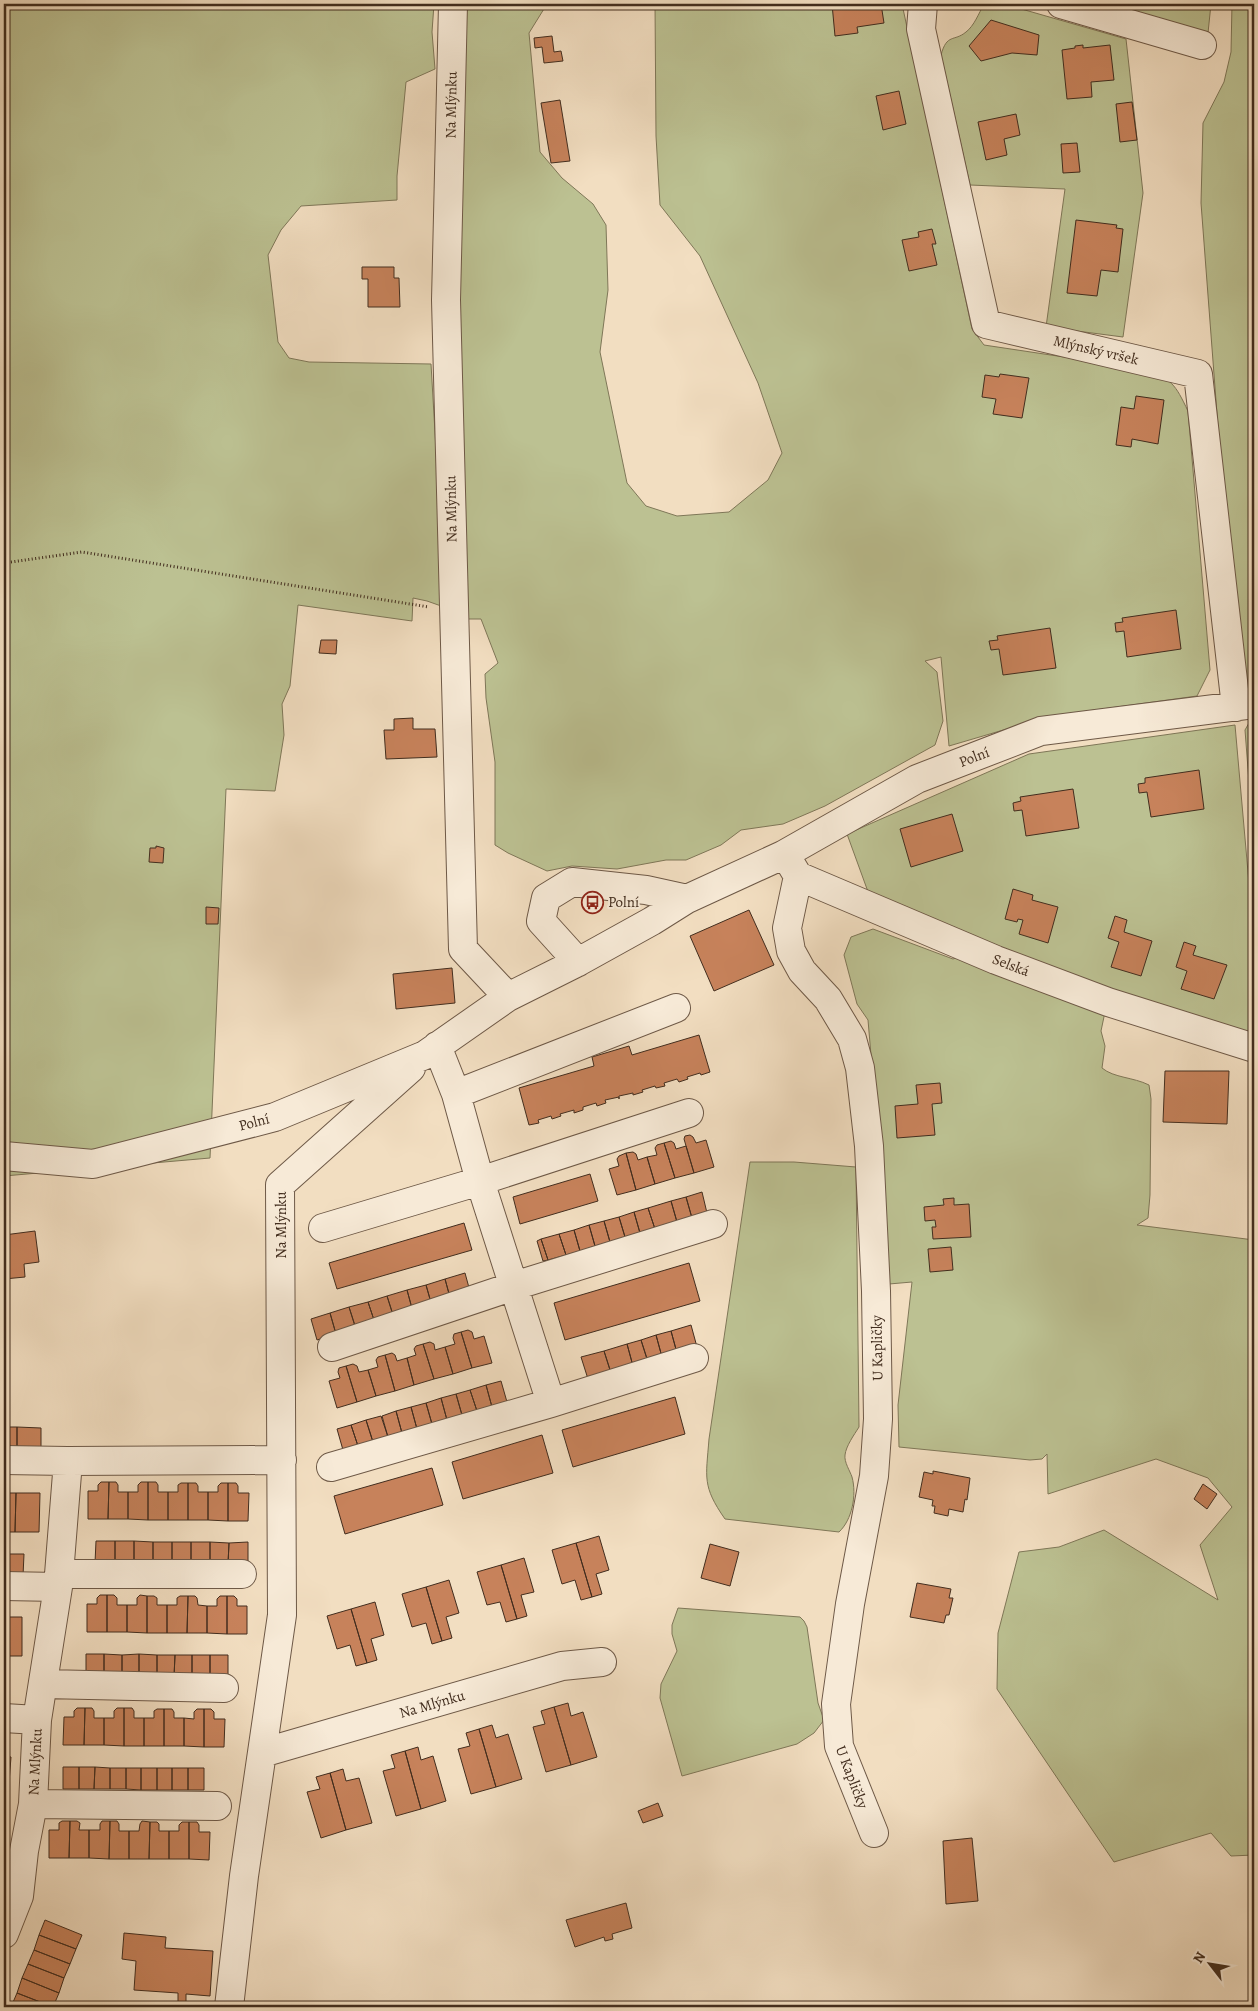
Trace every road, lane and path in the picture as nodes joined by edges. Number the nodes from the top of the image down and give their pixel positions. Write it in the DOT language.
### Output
graph roads {
  1 [pos="453,4"];
  2 [pos="923,4"];
  3 [pos="1061,4"];
  4 [pos="1202,45"];
  5 [pos="4,563"];
  6 [pos="454,611"];
  7 [pos="1245,706"];
  8 [pos="790,865"];
  9 [pos="687,899"];
  10 [pos="578,962"];
  11 [pos="508,997"];
  12 [pos="676,1008"];
  13 [pos="1254,1048"];
  14 [pos="431,1051"];
  15 [pos="456,1094"];
  16 [pos="689,1114"];
  17 [pos="4,1156"];
  18 [pos="480,1181"];
  19 [pos="713,1224"];
  20 [pos="323,1228"];
  21 [pos="514,1286"];
  22 [pos="332,1347"];
  23 [pos="694,1358"];
  24 [pos="551,1403"];
  25 [pos="4,1460"];
  26 [pos="282,1460"];
  27 [pos="68,1461"];
  28 [pos="331,1467"];
  29 [pos="242,1574"];
  30 [pos="58,1580"];
  31 [pos="4,1586"];
  32 [pos="602,1662"];
  33 [pos="44,1684"];
  34 [pos="224,1688"];
  35 [pos="4,1718"];
  36 [pos="37,1720"];
  37 [pos="262,1753"];
  38 [pos="33,1804"];
  39 [pos="217,1806"];
  40 [pos="874,1833"];
  41 [pos="14,1850"];
  42 [pos="4,1934"];
  43 [pos="229,2007"];
  1 -- 6 [label="street, Na Mlýnku"];
  2 -- 7 [label="street, Mlýnský vršek"];
  3 -- 4 [label="street"];
  5 -- 6 [label="path"];
  6 -- 11 [label="street, Na Mlýnku"];
  7 -- 8 [label="street, Polní"];
  8 -- 9 [label="street, Polní"];
  8 -- 13 [label="street, Selská"];
  8 -- 40 [label="street, U Kapličky"];
  9 -- 10 [label="street, Polní"];
  9 -- 10 [label="street"];
  10 -- 11 [label="street, Polní"];
  11 -- 14 [label="street, Polní"];
  12 -- 15 [label="street"];
  14 -- 15 [label="street"];
  14 -- 17 [label="street, Polní"];
  14 -- 26 [label="street, Na Mlýnku"];
  15 -- 18 [label="street"];
  16 -- 18 [label="street"];
  18 -- 20 [label="street"];
  18 -- 21 [label="street"];
  19 -- 21 [label="street"];
  21 -- 22 [label="street"];
  21 -- 24 [label="street"];
  23 -- 24 [label="street"];
  24 -- 28 [label="street"];
  25 -- 27 [label="street"];
  26 -- 27 [label="street"];
  26 -- 37 [label="street, Na Mlýnku"];
  27 -- 30 [label="street, Na Mlýnku"];
  29 -- 30 [label="street"];
  30 -- 31 [label="street"];
  30 -- 33 [label="street, Na Mlýnku"];
  32 -- 37 [label="street, Na Mlýnku"];
  33 -- 34 [label="street"];
  33 -- 36 [label="street, Na Mlýnku"];
  35 -- 36 [label="street, Na Mlýnku"];
  36 -- 38 [label="street, Na Mlýnku"];
  37 -- 43 [label="street, Na Mlýnku"];
  38 -- 39 [label="street, Na Mlýnku"];
  38 -- 41 [label="street, Na Mlýnku"];
  41 -- 42 [label="street, Na Mlýnku"];
}
